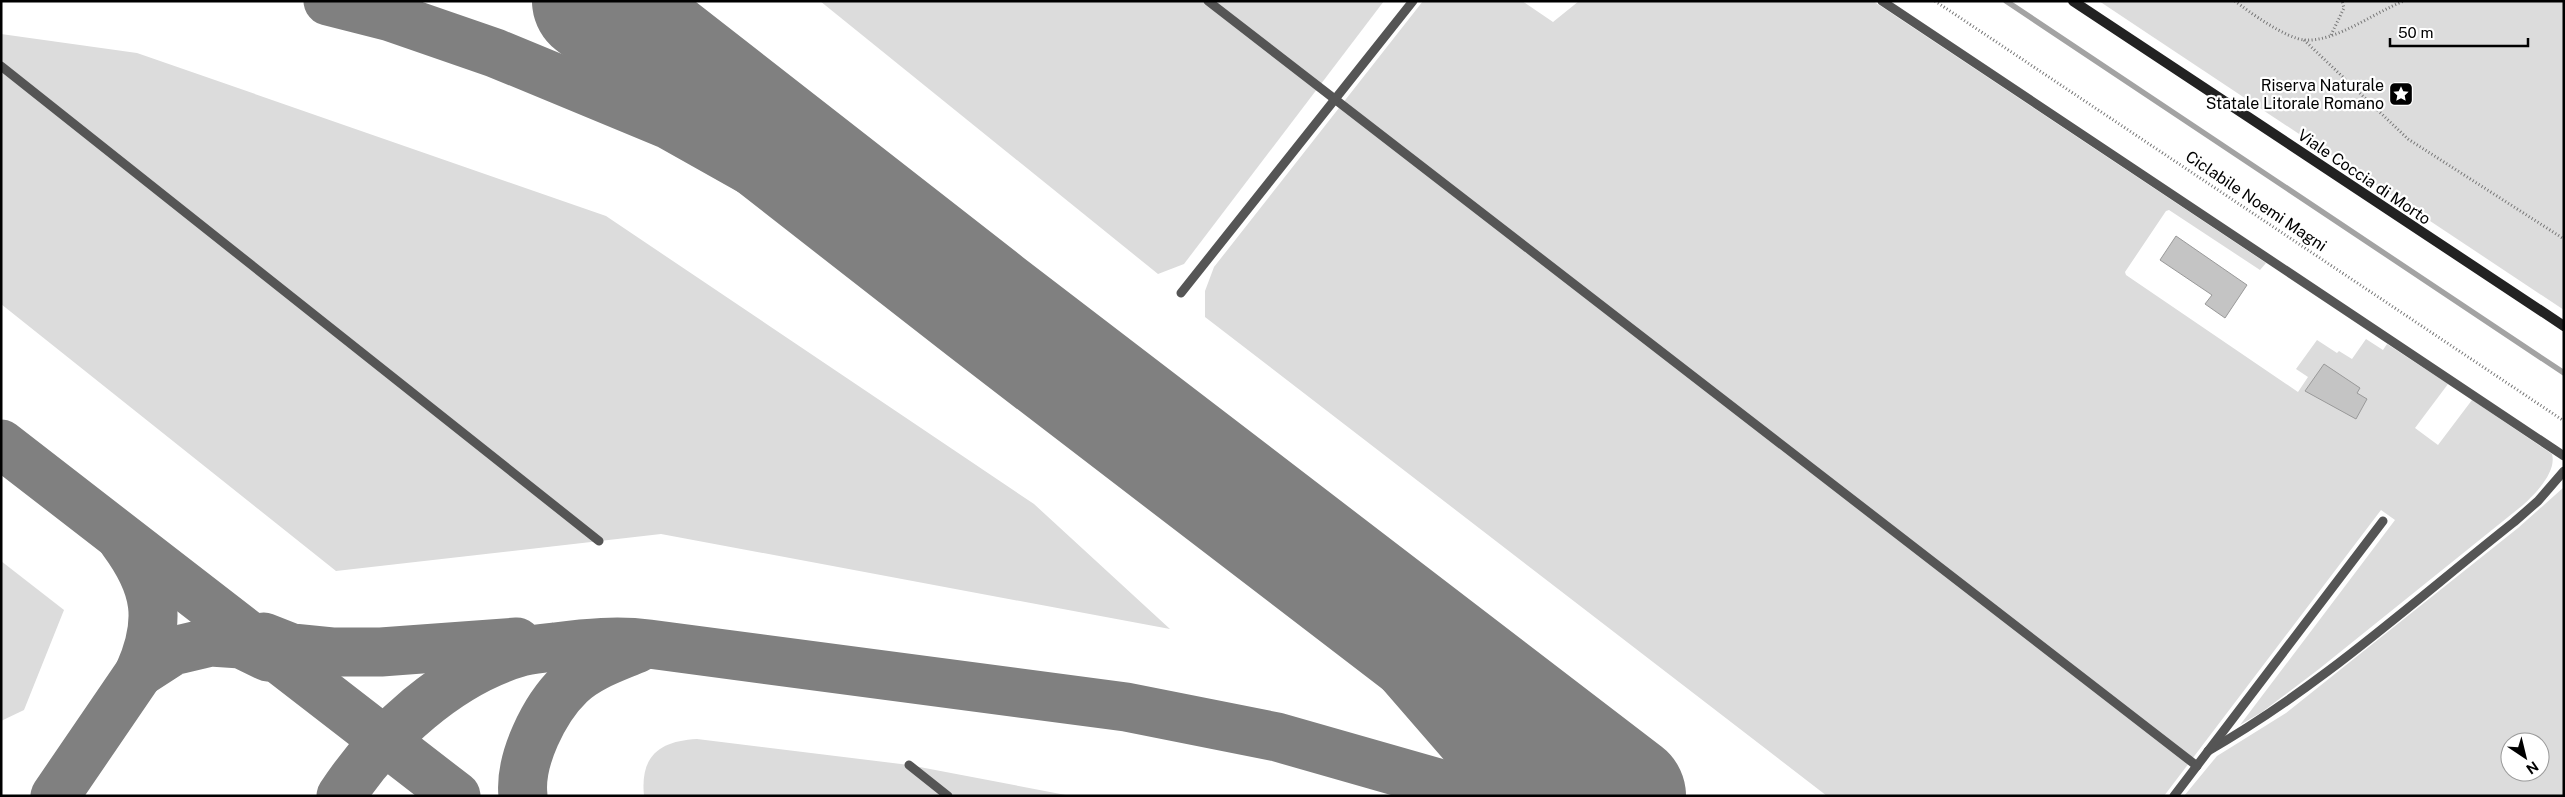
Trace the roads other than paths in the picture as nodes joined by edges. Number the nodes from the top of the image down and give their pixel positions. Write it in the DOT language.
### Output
graph roads {
  1 [pos="1208,1"];
  2 [pos="1413,1"];
  3 [pos="1882,1"];
  4 [pos="2073,1"];
  5 [pos="1,66"];
  6 [pos="1181,293"];
  7 [pos="2564,326"];
  8 [pos="2564,456"];
  9 [pos="2564,471"];
  10 [pos="2383,521"];
  11 [pos="599,541"];
  12 [pos="2208,751"];
  13 [pos="909,765"];
  14 [pos="2198,766"];
  15 [pos="948,796"];
  16 [pos="2174,796"];
  1 -- 14 [label="lane"];
  2 -- 6 [label="lane"];
  3 -- 8 [label="lane"];
  4 -- 7 [label="street, Viale Coccia di Morto"];
  5 -- 11 [label="lane"];
  9 -- 12 [label="lane"];
  10 -- 12 [label="lane"];
  12 -- 14 [label="lane"];
  13 -- 15 [label="lane"];
  14 -- 16 [label="lane"];
}
